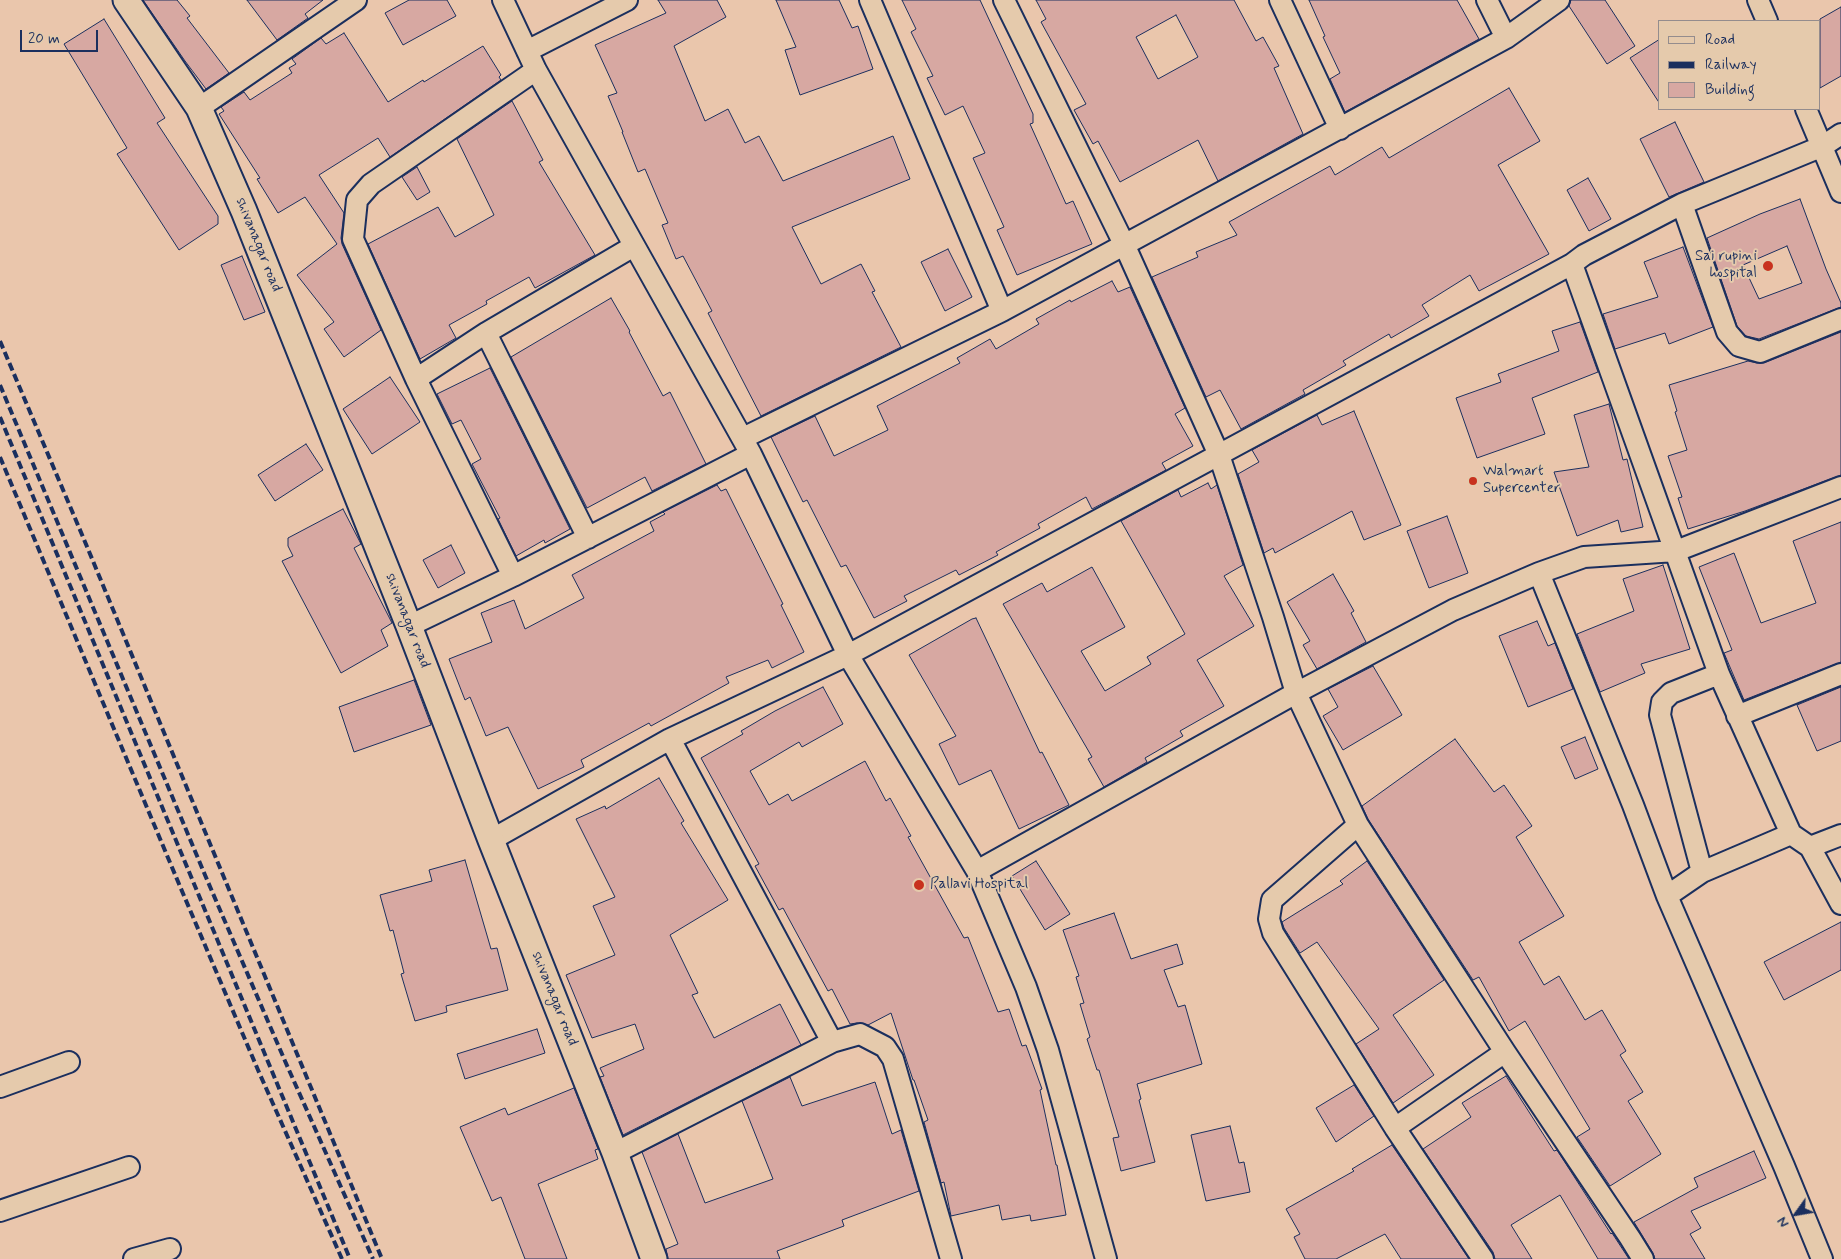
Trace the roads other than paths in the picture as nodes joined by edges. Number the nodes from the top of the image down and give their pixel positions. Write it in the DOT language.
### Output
graph roads {
  1 [pos="126,0"];
  2 [pos="356,0"];
  3 [pos="503,0"];
  4 [pos="627,0"];
  5 [pos="870,0"];
  6 [pos="1004,0"];
  7 [pos="1280,0"];
  8 [pos="1487,0"];
  9 [pos="1559,0"];
  10 [pos="1758,0"];
  11 [pos="1767,20"];
  12 [pos="1506,38"];
  13 [pos="528,51"];
  14 [pos="536,70"];
  15 [pos="200,108"];
  16 [pos="1806,110"];
  17 [pos="1340,129"];
  18 [pos="1841,134"];
  19 [pos="1823,146"];
  20 [pos="1841,192"];
  21 [pos="1682,204"];
  22 [pos="1124,244"];
  23 [pos="634,246"];
  24 [pos="1572,264"];
  25 [pos="1002,311"];
  26 [pos="1841,319"];
  27 [pos="486,333"];
  28 [pos="416,379"];
  29 [pos="747,446"];
  30 [pos="1218,455"];
  31 [pos="1841,487"];
  32 [pos="588,538"];
  33 [pos="1676,551"];
  34 [pos="1539,573"];
  35 [pos="514,576"];
  36 [pos="410,626"];
  37 [pos="848,655"];
  38 [pos="1719,674"];
  39 [pos="1841,674"];
  40 [pos="1296,692"];
  41 [pos="1737,716"];
  42 [pos="670,739"];
  43 [pos="1358,824"];
  44 [pos="1791,834"];
  45 [pos="1841,834"];
  46 [pos="491,840"];
  47 [pos="1810,847"];
  48 [pos="978,870"];
  49 [pos="1702,872"];
  50 [pos="1666,896"];
  51 [pos="1841,904"];
  52 [pos="832,1042"];
  53 [pos="1505,1052"];
  54 [pos="69,1062"];
  55 [pos="0,1087"];
  56 [pos="1395,1128"];
  57 [pos="616,1153"];
  58 [pos="129,1167"];
  59 [pos="0,1211"];
  60 [pos="170,1249"];
  61 [pos="134,1259"];
  62 [pos="654,1259"];
  63 [pos="951,1259"];
  64 [pos="1106,1259"];
  65 [pos="1483,1259"];
  66 [pos="1643,1259"];
  67 [pos="1822,1259"];
  1 -- 15 [label="street, shivanagar road"];
  2 -- 15 [label="street"];
  3 -- 13 [label="street"];
  4 -- 13 [label="street"];
  5 -- 25 [label="street"];
  6 -- 22 [label="street"];
  7 -- 17 [label="street"];
  8 -- 12 [label="street"];
  9 -- 12 [label="street"];
  10 -- 11 [label="street"];
  12 -- 17 [label="street"];
  13 -- 14 [label="street"];
  14 -- 23 [label="street"];
  14 -- 28 [label="street"];
  15 -- 36 [label="street, shivanagar road"];
  16 -- 19 [label="street"];
  17 -- 22 [label="street"];
  18 -- 19 [label="street"];
  19 -- 20 [label="street"];
  19 -- 21 [label="street"];
  21 -- 24 [label="street"];
  21 -- 26 [label="street"];
  22 -- 25 [label="street"];
  22 -- 30 [label="street"];
  23 -- 27 [label="street"];
  23 -- 29 [label="street"];
  24 -- 30 [label="street"];
  24 -- 33 [label="street"];
  25 -- 29 [label="street"];
  27 -- 28 [label="street"];
  27 -- 32 [label="street"];
  28 -- 35 [label="street"];
  29 -- 32 [label="street"];
  29 -- 37 [label="street"];
  30 -- 37 [label="street"];
  30 -- 40 [label="street"];
  31 -- 33 [label="street"];
  32 -- 35 [label="street"];
  33 -- 34 [label="street"];
  33 -- 38 [label="street"];
  34 -- 40 [label="street"];
  34 -- 50 [label="street"];
  35 -- 36 [label="street"];
  36 -- 46 [label="street, shivanagar road"];
  37 -- 42 [label="street"];
  37 -- 48 [label="street"];
  38 -- 41 [label="street"];
  38 -- 49 [label="street"];
  39 -- 41 [label="street"];
  40 -- 43 [label="street"];
  40 -- 48 [label="street"];
  41 -- 44 [label="street"];
  42 -- 46 [label="street"];
  42 -- 52 [label="street"];
  43 -- 53 [label="street"];
  43 -- 56 [label="street"];
  44 -- 47 [label="street"];
  44 -- 49 [label="street"];
  45 -- 47 [label="street"];
  46 -- 57 [label="street, shivanagar road"];
  47 -- 51 [label="street"];
  48 -- 64 [label="street"];
  49 -- 50 [label="street"];
  50 -- 67 [label="street"];
  52 -- 57 [label="street"];
  52 -- 63 [label="street"];
  53 -- 56 [label="street"];
  53 -- 66 [label="street"];
  54 -- 55 [label="street"];
  56 -- 65 [label="street"];
  57 -- 62 [label="street, shivanagar road"];
  58 -- 59 [label="street"];
  60 -- 61 [label="street"];
}
